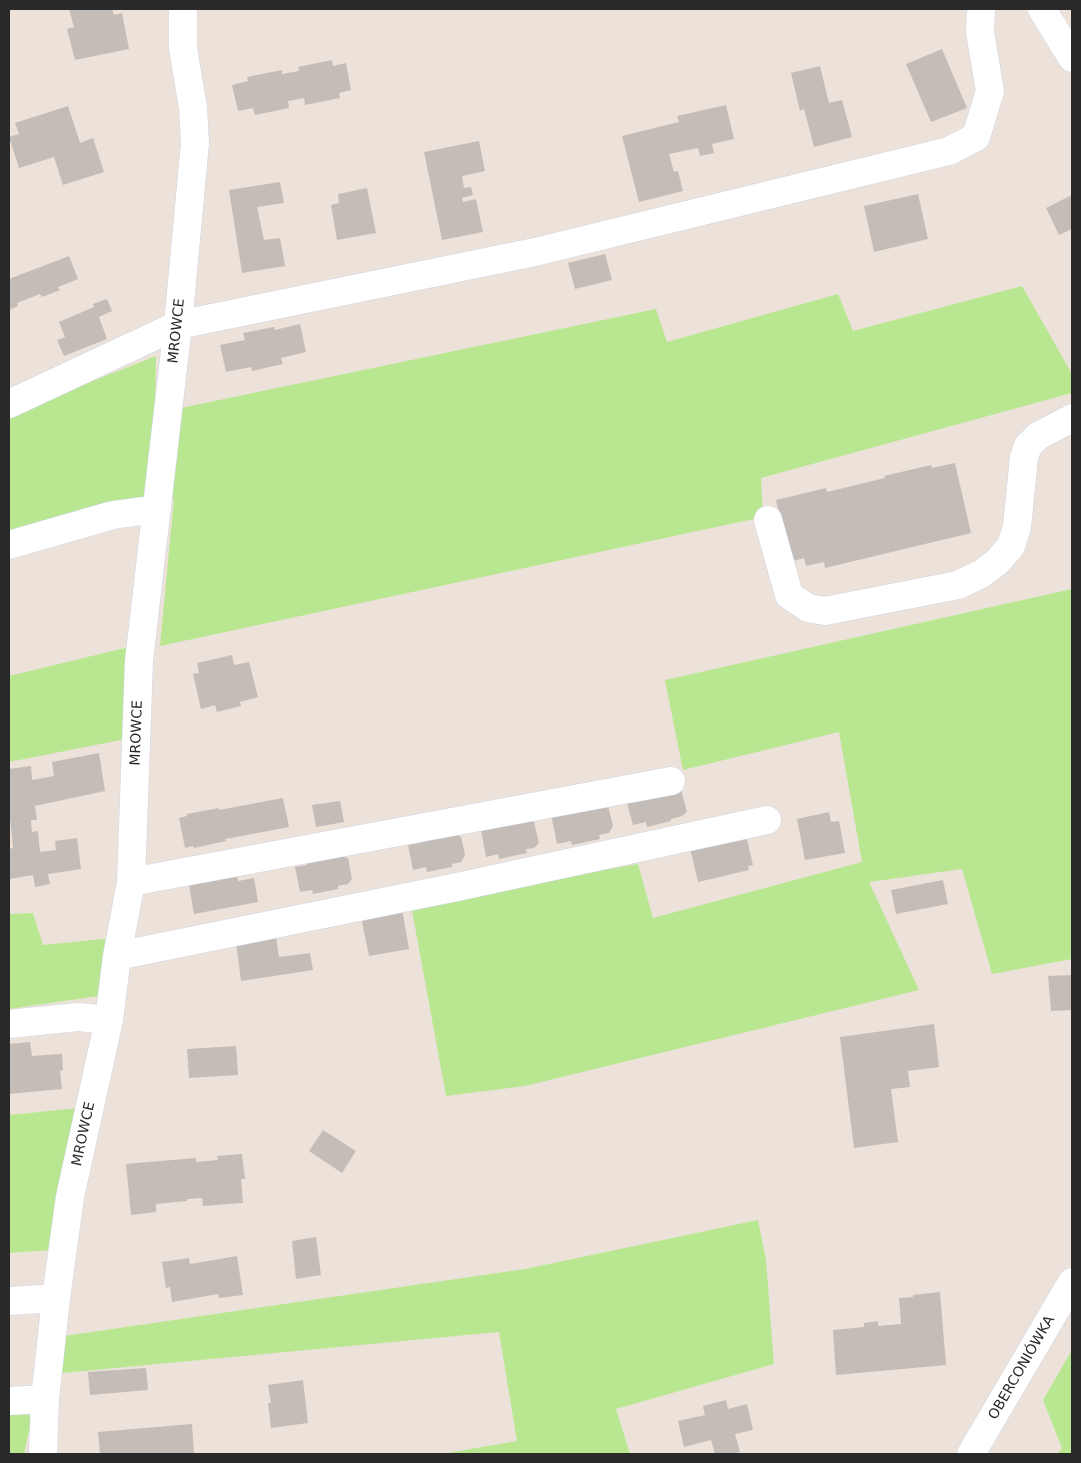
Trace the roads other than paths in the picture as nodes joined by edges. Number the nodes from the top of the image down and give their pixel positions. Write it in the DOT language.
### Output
graph roads {
  1 [pos="183,9"];
  2 [pos="981,9"];
  3 [pos="1042,9"];
  4 [pos="1072,58"];
  5 [pos="178,325"];
  6 [pos="9,404"];
  7 [pos="1072,418"];
  8 [pos="157,510"];
  9 [pos="768,520"];
  10 [pos="9,545"];
  11 [pos="671,781"];
  12 [pos="767,820"];
  13 [pos="131,882"];
  14 [pos="118,956"];
  15 [pos="109,1020"];
  16 [pos="9,1024"];
  17 [pos="1072,1282"];
  18 [pos="56,1298"];
  19 [pos="9,1301"];
  20 [pos="45,1399"];
  21 [pos="9,1402"];
  22 [pos="43,1454"];
  23 [pos="971,1454"];
  1 -- 5 [label="street, MROWCE"];
  2 -- 5 [label="street"];
  3 -- 4 [label="street"];
  5 -- 6 [label="street"];
  5 -- 8 [label="street, MROWCE"];
  7 -- 9 [label="street"];
  8 -- 10 [label="street"];
  8 -- 13 [label="street, MROWCE"];
  11 -- 13 [label="street"];
  12 -- 14 [label="street"];
  13 -- 14 [label="street, MROWCE"];
  14 -- 15 [label="street, MROWCE"];
  15 -- 16 [label="street"];
  15 -- 18 [label="street, MROWCE"];
  17 -- 23 [label="street, OBERCONIÓWKA"];
  18 -- 19 [label="street"];
  18 -- 20 [label="street, MROWCE"];
  20 -- 21 [label="street"];
  20 -- 22 [label="street, MROWCE"];
}
